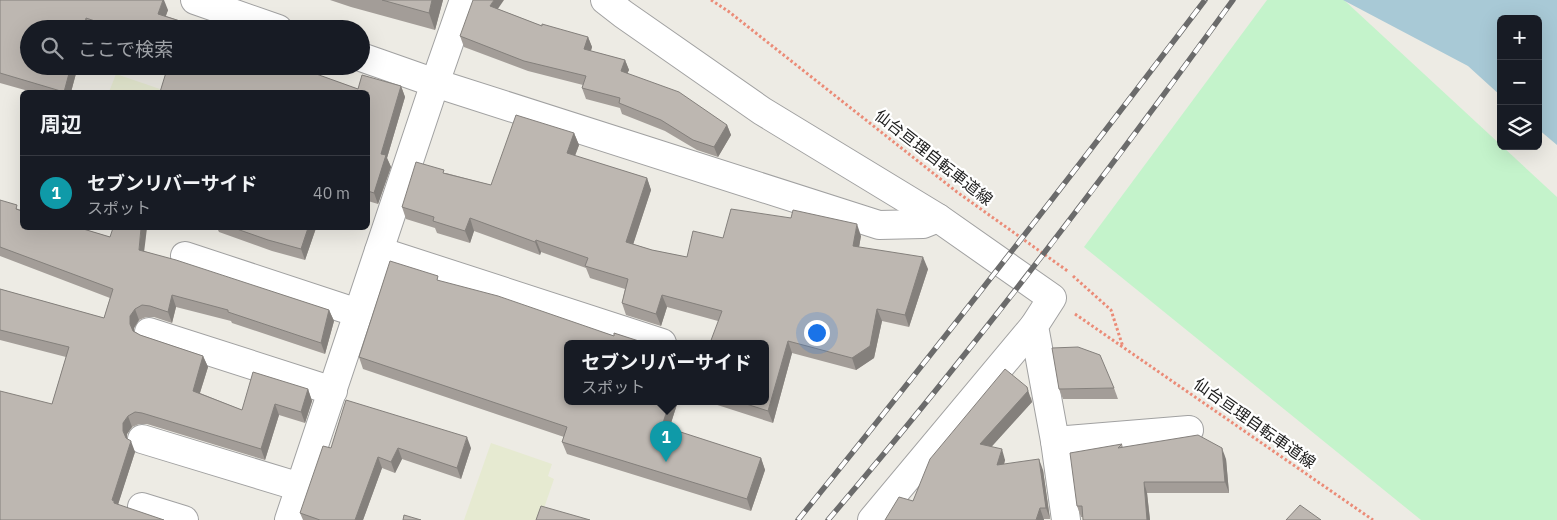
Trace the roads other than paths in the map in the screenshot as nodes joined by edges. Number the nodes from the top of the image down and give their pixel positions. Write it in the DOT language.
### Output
graph roads {
  1 [pos="195,0"];
  2 [pos="464,0"];
  3 [pos="605,0"];
  4 [pos="252,20"];
  5 [pos="370,60"];
  6 [pos="435,83"];
  7 [pos="938,218"];
  8 [pos="379,251"];
  9 [pos="185,256"];
  10 [pos="358,312"];
  11 [pos="1034,326"];
  12 [pos="149,332"];
  13 [pos="653,340"];
  14 [pos="332,391"];
  15 [pos="1189,430"];
  16 [pos="142,439"];
  17 [pos="1055,441"];
  18 [pos="300,487"];
  19 [pos="142,507"];
  20 [pos="184,520"];
  21 [pos="289,520"];
  22 [pos="872,520"];
  23 [pos="1066,520"];
  1 -- 4 [label="street"];
  2 -- 6 [label="street"];
  3 -- 7 [label="street"];
  5 -- 6 [label="street"];
  6 -- 7 [label="street"];
  6 -- 8 [label="street"];
  7 -- 11 [label="street"];
  8 -- 10 [label="street"];
  8 -- 13 [label="street"];
  9 -- 10 [label="street"];
  10 -- 14 [label="street"];
  11 -- 17 [label="street"];
  11 -- 22 [label="street"];
  12 -- 14 [label="street"];
  14 -- 18 [label="street"];
  15 -- 17 [label="street"];
  16 -- 18 [label="street"];
  17 -- 23 [label="street"];
  18 -- 21 [label="street"];
  19 -- 20 [label="street"];
}
